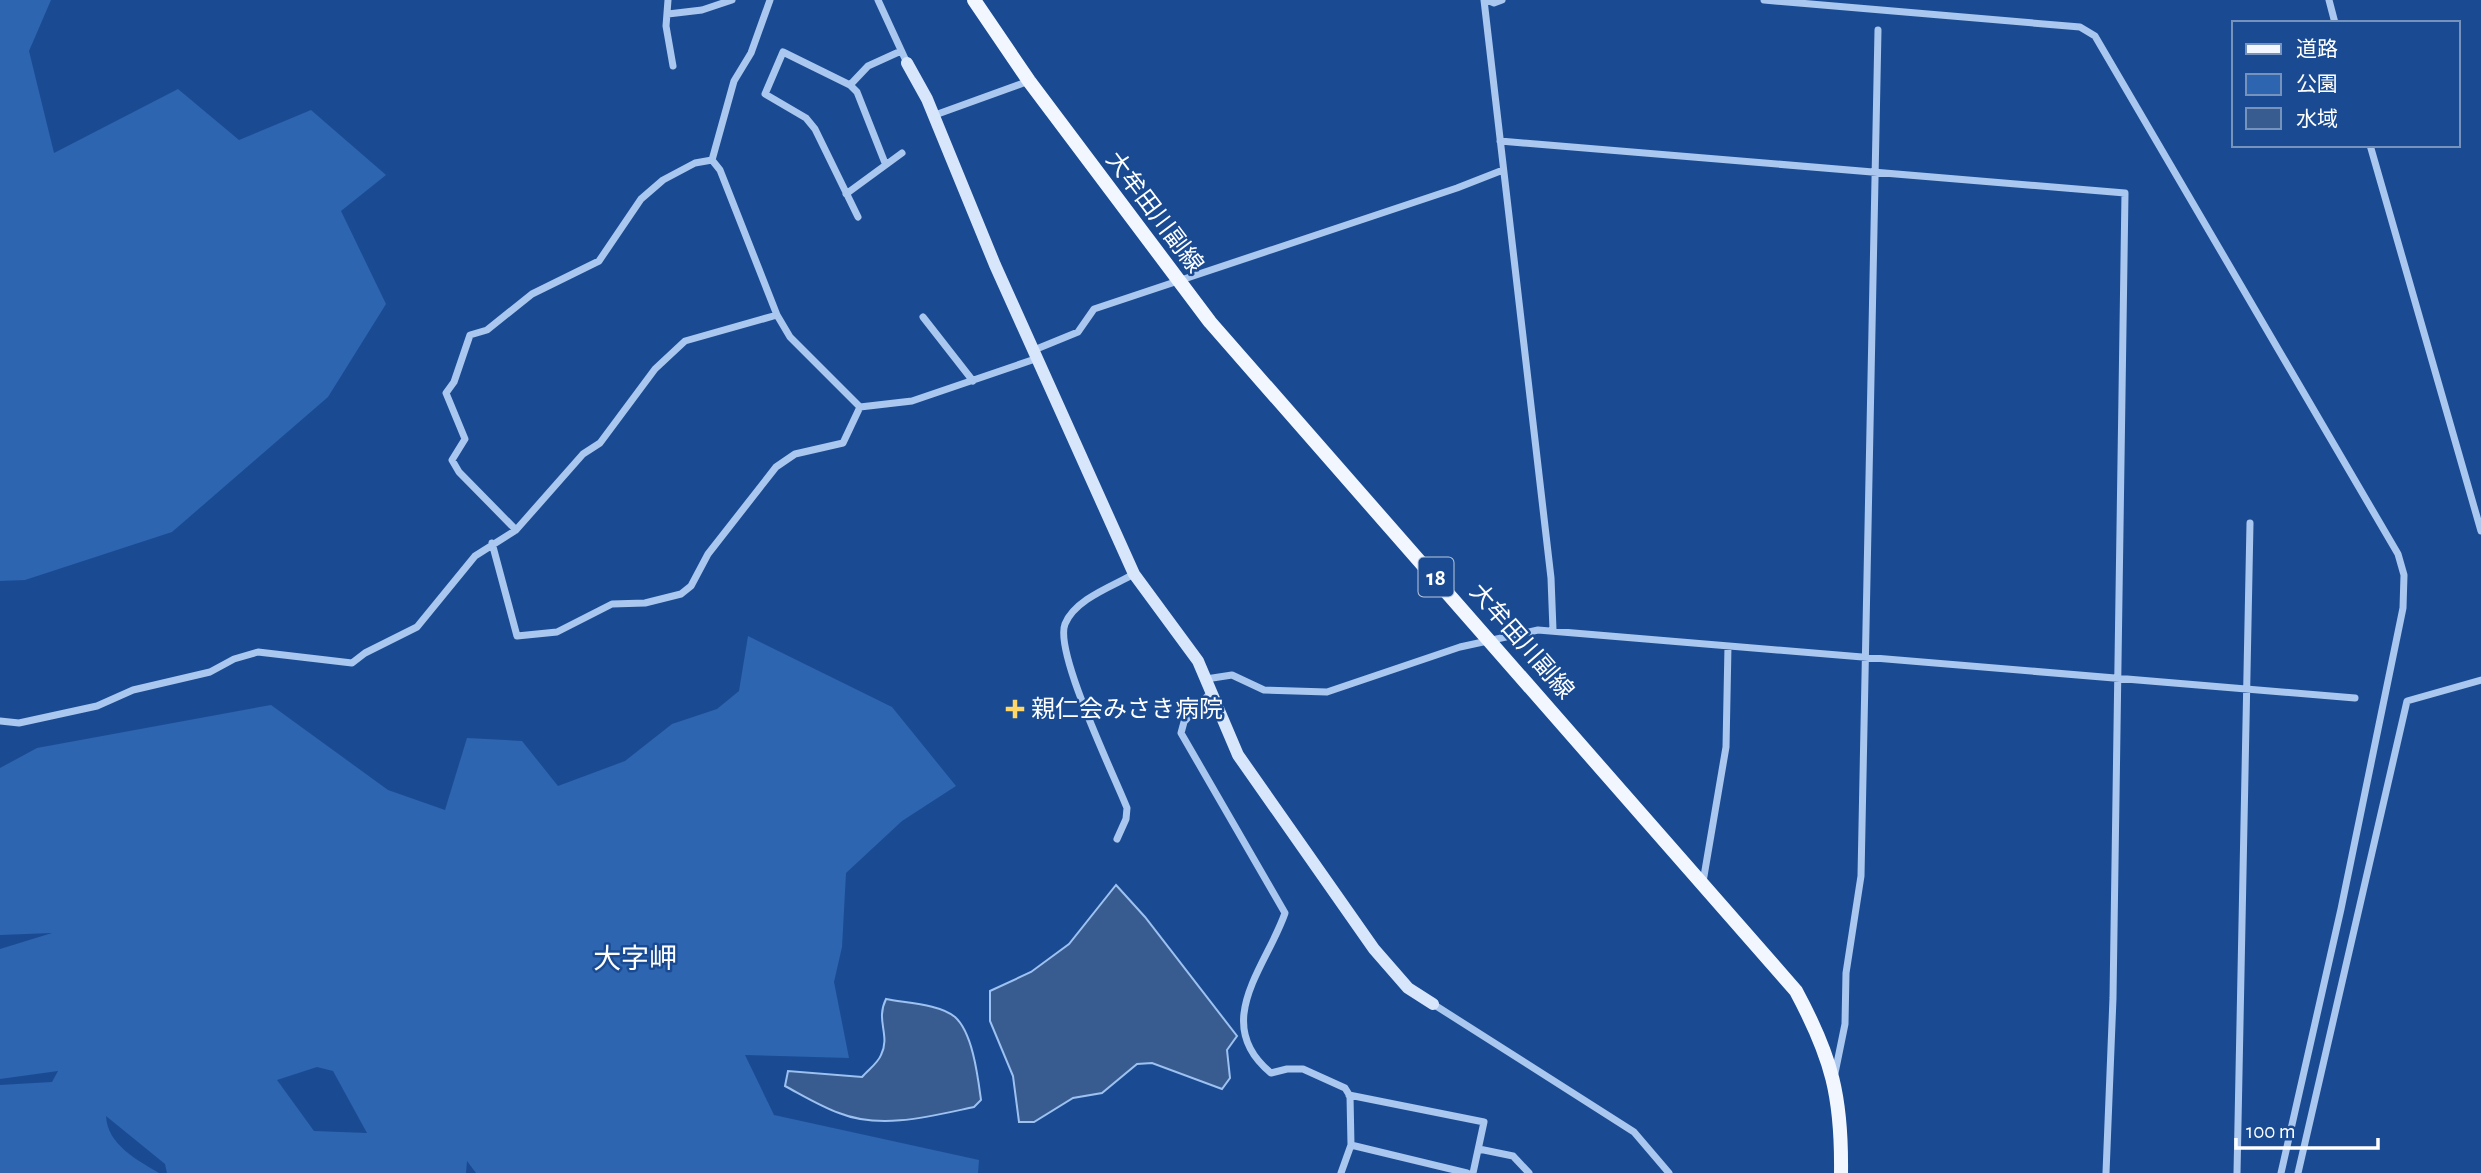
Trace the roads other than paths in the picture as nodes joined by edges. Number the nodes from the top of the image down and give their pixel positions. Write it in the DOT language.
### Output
graph roads {
  1 [pos="668,0"];
  2 [pos="732,0"];
  3 [pos="770,0"];
  4 [pos="878,0"];
  5 [pos="974,0"];
  6 [pos="1486,0"];
  7 [pos="1502,0"];
  8 [pos="1763,0"];
  9 [pos="2329,0"];
  10 [pos="668,14"];
  11 [pos="2334,21"];
  12 [pos="1878,30"];
  13 [pos="904,57"];
  14 [pos="673,66"];
  15 [pos="1030,81"];
  16 [pos="850,85"];
  17 [pos="935,115"];
  18 [pos="1500,141"];
  19 [pos="2371,147"];
  20 [pos="902,153"];
  21 [pos="712,160"];
  22 [pos="885,163"];
  23 [pos="1503,170"];
  24 [pos="1875,170"];
  25 [pos="846,194"];
  26 [pos="858,217"];
  27 [pos="1177,281"];
  28 [pos="778,315"];
  29 [pos="923,317"];
  30 [pos="1036,354"];
  31 [pos="974,381"];
  32 [pos="860,407"];
  33 [pos="2250,523"];
  34 [pos="516,530"];
  35 [pos="2481,531"];
  36 [pos="492,543"];
  37 [pos="1134,574"];
  38 [pos="1553,631"];
  39 [pos="1490,639"];
  40 [pos="1728,646"];
  41 [pos="1866,656"];
  42 [pos="2117,678"];
  43 [pos="1206,679"];
  44 [pos="2481,680"];
  45 [pos="2246,689"];
  46 [pos="1211,692"];
  47 [pos="2356,698"];
  48 [pos="0,721"];
  49 [pos="1117,839"];
  50 [pos="1703,882"];
  51 [pos="1433,1004"];
  52 [pos="1834,1077"];
  53 [pos="1349,1095"];
  54 [pos="1350,1145"];
  55 [pos="1479,1149"];
  56 [pos="1341,1173"];
  57 [pos="1467,1173"];
  58 [pos="1474,1173"];
  59 [pos="1529,1173"];
  60 [pos="1669,1173"];
  61 [pos="1842,1173"];
  62 [pos="2106,1173"];
  63 [pos="2237,1173"];
  64 [pos="2281,1173"];
  65 [pos="2298,1173"];
  1 -- 10 [label="street"];
  2 -- 10 [label="street"];
  3 -- 21 [label="street"];
  4 -- 13 [label="street"];
  5 -- 15 [label="main road, 大牟田川副線 / 18"];
  6 -- 7 [label="street"];
  6 -- 18 [label="street"];
  8 -- 64 [label="street"];
  9 -- 11 [label="street"];
  10 -- 14 [label="street"];
  12 -- 24 [label="street"];
  13 -- 16 [label="street"];
  13 -- 17 [label="street"];
  15 -- 17 [label="street"];
  15 -- 27 [label="main road, 大牟田川副線 / 18"];
  16 -- 22 [label="street"];
  16 -- 25 [label="street"];
  17 -- 30 [label="street"];
  18 -- 23 [label="street"];
  18 -- 24 [label="street"];
  19 -- 35 [label="street"];
  20 -- 22 [label="street"];
  21 -- 28 [label="street"];
  21 -- 34 [label="street"];
  22 -- 25 [label="street"];
  23 -- 27 [label="street"];
  23 -- 38 [label="street"];
  24 -- 41 [label="street"];
  24 -- 42 [label="street"];
  25 -- 26 [label="street"];
  27 -- 30 [label="street"];
  27 -- 39 [label="main road, 大牟田川副線 / 18"];
  28 -- 32 [label="street"];
  28 -- 34 [label="street"];
  29 -- 31 [label="street"];
  30 -- 31 [label="street"];
  30 -- 37 [label="street"];
  31 -- 32 [label="street"];
  32 -- 36 [label="street"];
  33 -- 45 [label="street"];
  34 -- 36 [label="street"];
  36 -- 48 [label="street"];
  37 -- 43 [label="street"];
  37 -- 49 [label="street"];
  38 -- 39 [label="street"];
  38 -- 40 [label="street"];
  39 -- 43 [label="street"];
  39 -- 50 [label="main road, 大牟田川副線 / 18"];
  40 -- 41 [label="street"];
  40 -- 50 [label="street"];
  41 -- 42 [label="street"];
  41 -- 52 [label="street"];
  42 -- 45 [label="street"];
  42 -- 62 [label="street"];
  43 -- 46 [label="street"];
  44 -- 65 [label="street"];
  45 -- 47 [label="street"];
  45 -- 63 [label="street"];
  46 -- 51 [label="street"];
  46 -- 53 [label="street"];
  50 -- 52 [label="main road, 大牟田川副線 / 18"];
  51 -- 60 [label="street"];
  52 -- 61 [label="main road, 大牟田川副線 / 18"];
  53 -- 54 [label="street"];
  53 -- 55 [label="street"];
  54 -- 56 [label="street"];
  54 -- 57 [label="street"];
  55 -- 58 [label="street"];
  55 -- 59 [label="street"];
}
